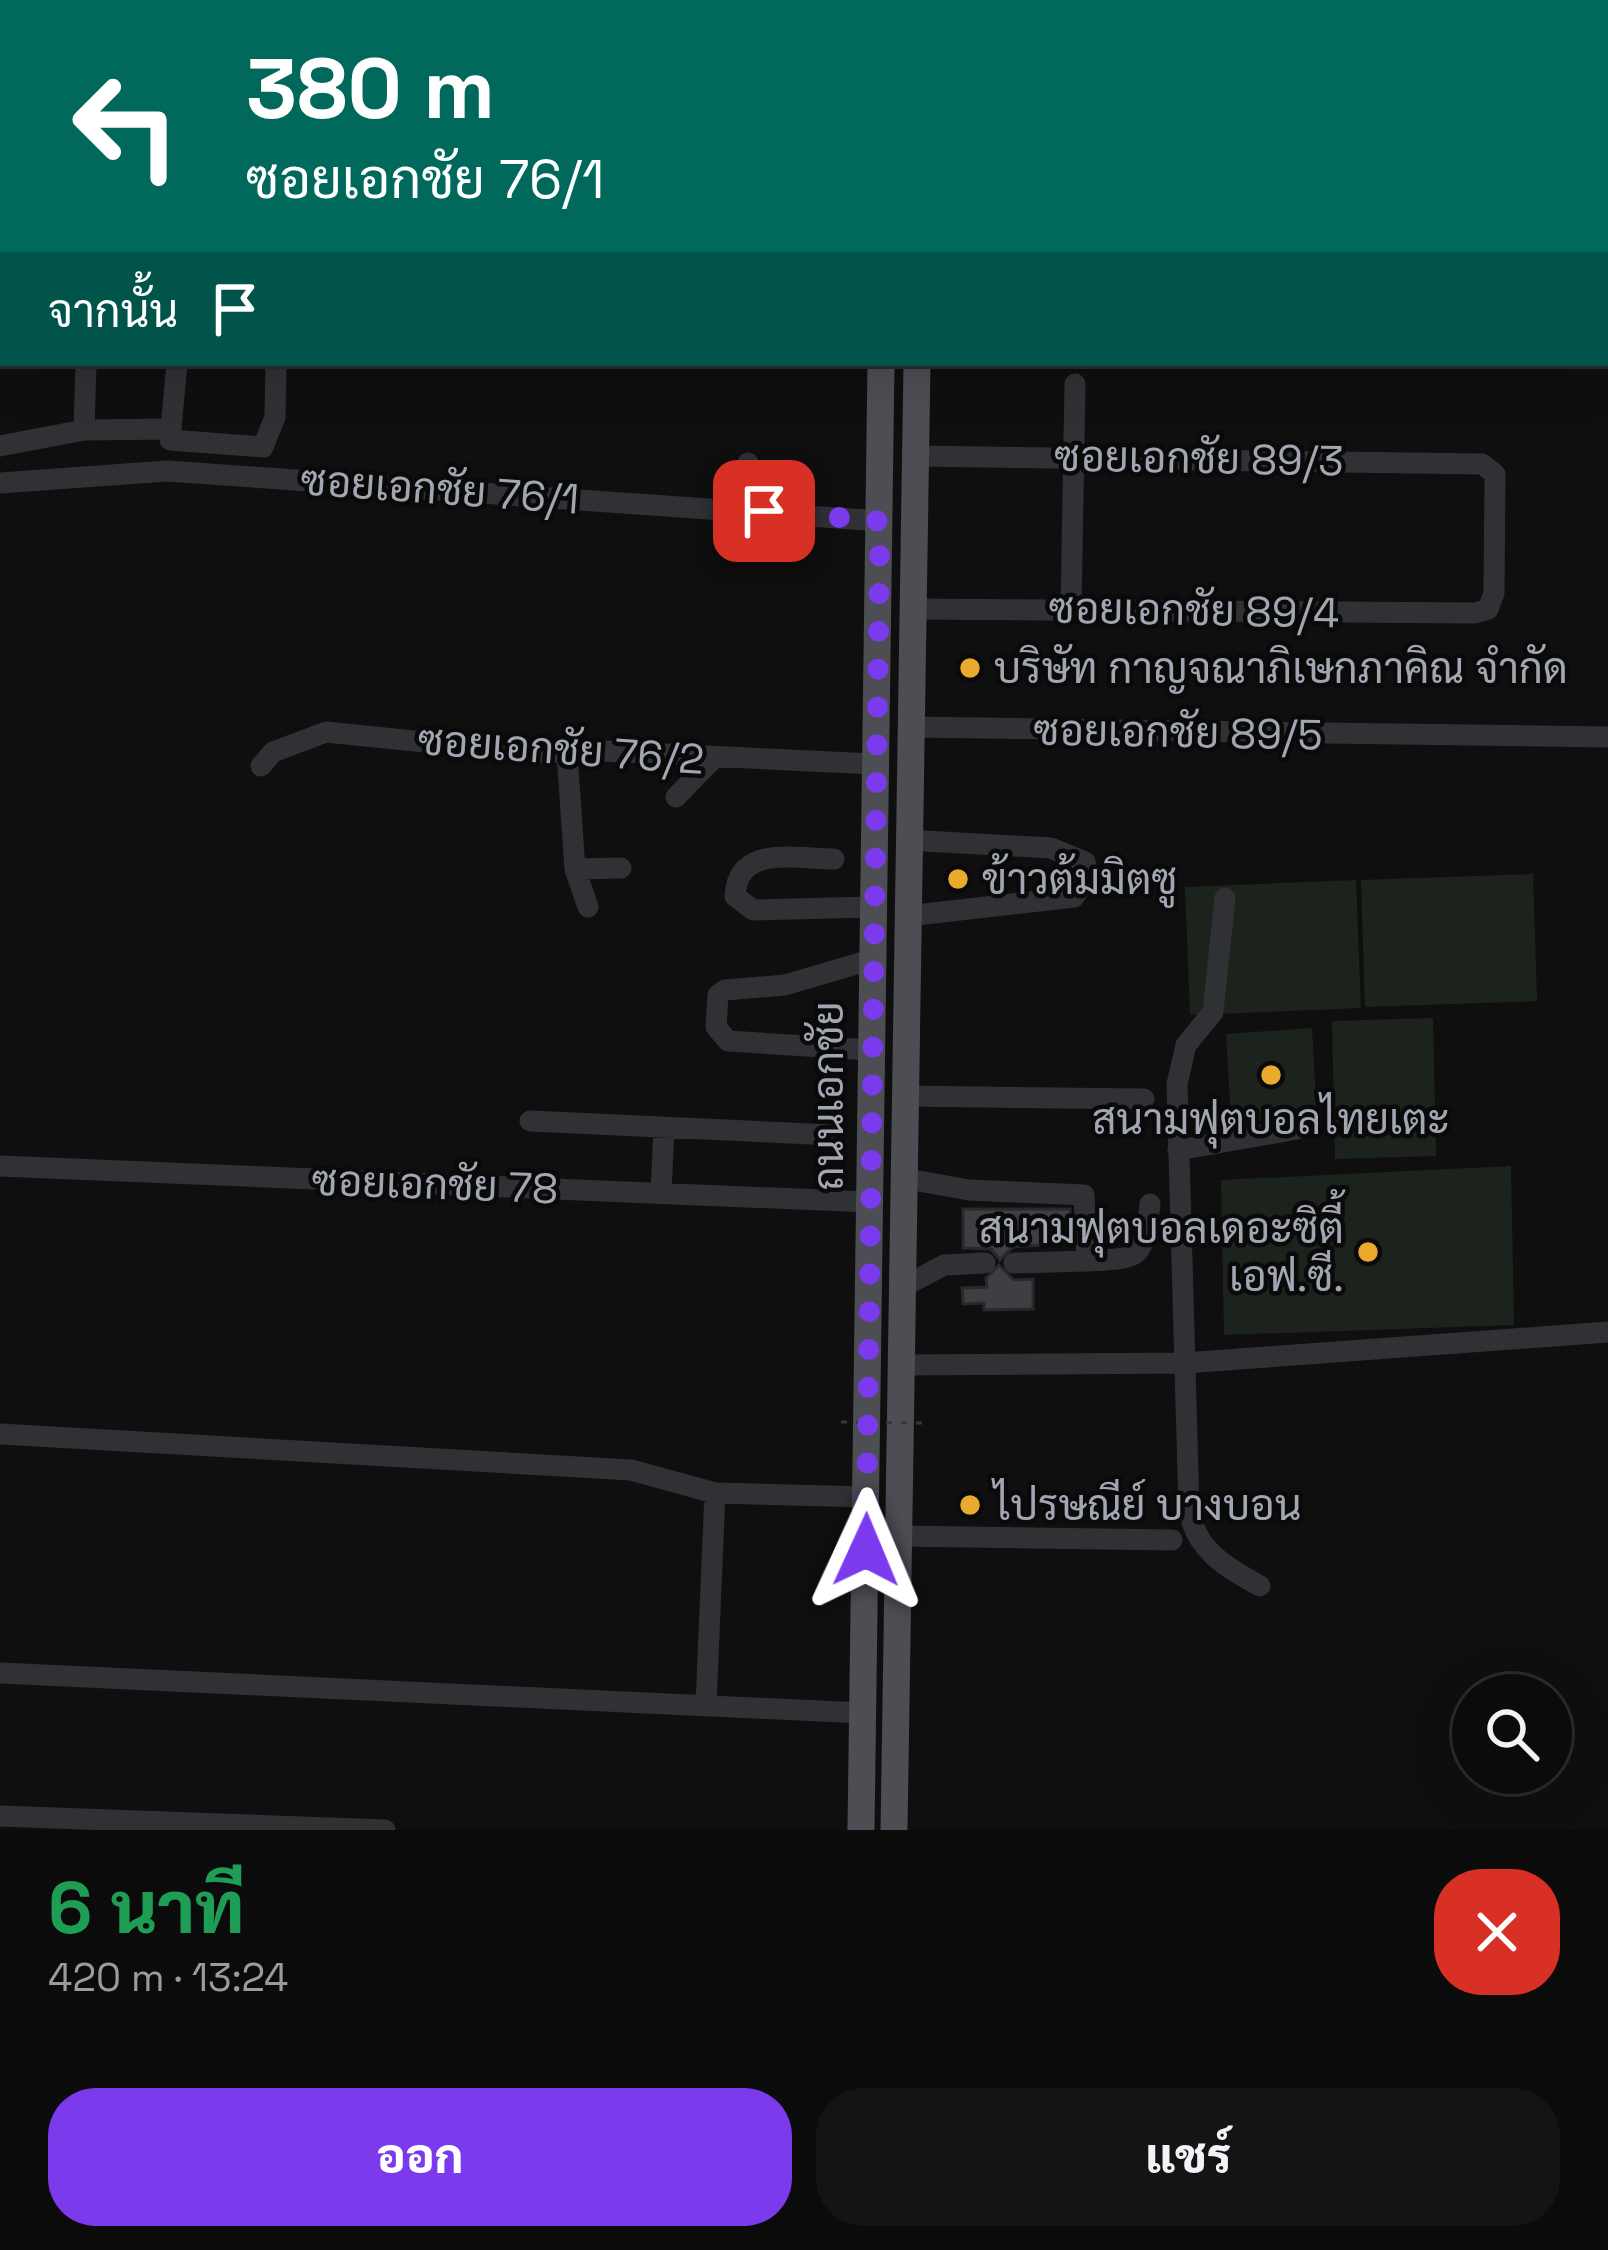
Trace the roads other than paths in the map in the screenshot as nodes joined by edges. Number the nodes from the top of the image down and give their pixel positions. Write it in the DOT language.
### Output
graph roads {
  1 [pos="86,366"];
  2 [pos="177,366"];
  3 [pos="276,366"];
  4 [pos="880,366"];
  5 [pos="916,366"];
  6 [pos="1075,384"];
  7 [pos="84,430"];
  8 [pos="171,435"];
  9 [pos="0,446"];
  10 [pos="1073,455"];
  11 [pos="916,456"];
  12 [pos="748,463"];
  13 [pos="167,471"];
  14 [pos="0,483"];
  15 [pos="745,510"];
  16 [pos="880,521"];
  17 [pos="913,609"];
  18 [pos="1071,609"];
  19 [pos="1475,613"];
  20 [pos="909,727"];
  21 [pos="1608,737"];
  22 [pos="567,754"];
  23 [pos="713,760"];
  24 [pos="873,764"];
  25 [pos="261,766"];
  26 [pos="676,797"];
  27 [pos="907,840"];
  28 [pos="834,859"];
  29 [pos="621,868"];
  30 [pos="575,869"];
  31 [pos="1225,898"];
  32 [pos="588,907"];
  33 [pos="871,907"];
  34 [pos="907,916"];
  35 [pos="870,960"];
  36 [pos="869,1050"];
  37 [pos="904,1096"];
  38 [pos="1144,1099"];
  39 [pos="530,1121"];
  40 [pos="664,1128"];
  41 [pos="1297,1129"];
  42 [pos="832,1135"];
  43 [pos="1178,1150"];
  44 [pos="0,1166"];
  45 [pos="902,1178"];
  46 [pos="661,1193"];
  47 [pos="869,1202"];
  48 [pos="1150,1204"];
  49 [pos="1087,1261"];
  50 [pos="985,1263"];
  51 [pos="1014,1263"];
  52 [pos="901,1288"];
  53 [pos="1608,1332"];
  54 [pos="1185,1363"];
  55 [pos="900,1365"];
  56 [pos="0,1433"];
  57 [pos="898,1486"];
  58 [pos="715,1493"];
  59 [pos="867,1493"];
  60 [pos="898,1536"];
  61 [pos="866,1540"];
  62 [pos="1172,1540"];
  63 [pos="1260,1586"];
  64 [pos="0,1673"];
  65 [pos="706,1705"];
  66 [pos="863,1713"];
  67 [pos="0,1816"];
  68 [pos="385,1830"];
  69 [pos="861,1830"];
  70 [pos="894,1830"];
  1 -- 7 [label="street"];
  2 -- 8 [label="street"];
  3 -- 8 [label="street"];
  4 -- 16 [label="main road, ถนนเอกชัย"];
  5 -- 11 [label="main road, ถนนเอกชัย"];
  6 -- 10 [label="street"];
  7 -- 8 [label="street"];
  7 -- 9 [label="street"];
  8 -- 13 [label="street"];
  10 -- 11 [label="street, ซอยเอกชัย 89/3"];
  10 -- 18 [label="street"];
  10 -- 19 [label="street, ซอยเอกชัย 89/3"];
  11 -- 17 [label="main road, ถนนเอกชัย"];
  12 -- 15 [label="street"];
  13 -- 14 [label="street, ซอยเอกชัย 76/1"];
  13 -- 15 [label="street, ซอยเอกชัย 76/1"];
  15 -- 16 [label="street, ซอยเอกชัย 76/1"];
  16 -- 24 [label="main road, ถนนเอกชัย"];
  17 -- 18 [label="street, ซอยเอกชัย 89/4"];
  17 -- 20 [label="main road, ถนนเอกชัย"];
  18 -- 19 [label="street, ซอยเอกชัย 89/4"];
  20 -- 21 [label="street, ซอยเอกชัย 89/5"];
  20 -- 27 [label="main road, ถนนเอกชัย"];
  22 -- 23 [label="street, ซอยเอกชัย 76/2"];
  22 -- 25 [label="street, ซอยเอกชัย 76/2"];
  22 -- 30 [label="street"];
  23 -- 24 [label="street, ซอยเอกชัย 76/2"];
  23 -- 26 [label="street"];
  24 -- 33 [label="main road, ถนนเอกชัย"];
  27 -- 34 [label="main road, ถนนเอกชัย"];
  27 -- 34 [label="street"];
  28 -- 33 [label="street"];
  29 -- 30 [label="street"];
  30 -- 32 [label="street"];
  31 -- 43 [label="street"];
  33 -- 35 [label="main road, ถนนเอกชัย"];
  34 -- 37 [label="main road, ถนนเอกชัย"];
  35 -- 36 [label="main road, ถนนเอกชัย"];
  35 -- 36 [label="street"];
  36 -- 47 [label="main road, ถนนเอกชัย"];
  37 -- 38 [label="street"];
  37 -- 45 [label="main road, ถนนเอกชัย"];
  39 -- 40 [label="street"];
  40 -- 42 [label="street"];
  40 -- 46 [label="street"];
  41 -- 43 [label="street"];
  43 -- 54 [label="street"];
  44 -- 46 [label="street, ซอยเอกชัย 78"];
  45 -- 49 [label="street"];
  45 -- 52 [label="main road, ถนนเอกชัย"];
  46 -- 47 [label="street, ซอยเอกชัย 78"];
  47 -- 59 [label="main road, ถนนเอกชัย"];
  48 -- 49 [label="street"];
  49 -- 51 [label="street"];
  50 -- 52 [label="street"];
  52 -- 55 [label="main road, ถนนเอกชัย"];
  53 -- 54 [label="street"];
  54 -- 55 [label="street"];
  54 -- 63 [label="street"];
  55 -- 57 [label="main road, ถนนเอกชัย"];
  56 -- 58 [label="street"];
  57 -- 59 [label="main road"];
  57 -- 60 [label="main road, ถนนเอกชัย"];
  58 -- 59 [label="street"];
  58 -- 65 [label="street"];
  59 -- 61 [label="main road, ถนนเอกชัย"];
  60 -- 61 [label="main road"];
  60 -- 62 [label="street"];
  60 -- 70 [label="main road, ถนนเอกชัย"];
  61 -- 66 [label="main road, ถนนเอกชัย"];
  64 -- 65 [label="street"];
  65 -- 66 [label="street"];
  66 -- 69 [label="main road, ถนนเอกชัย"];
  67 -- 68 [label="street"];
}
